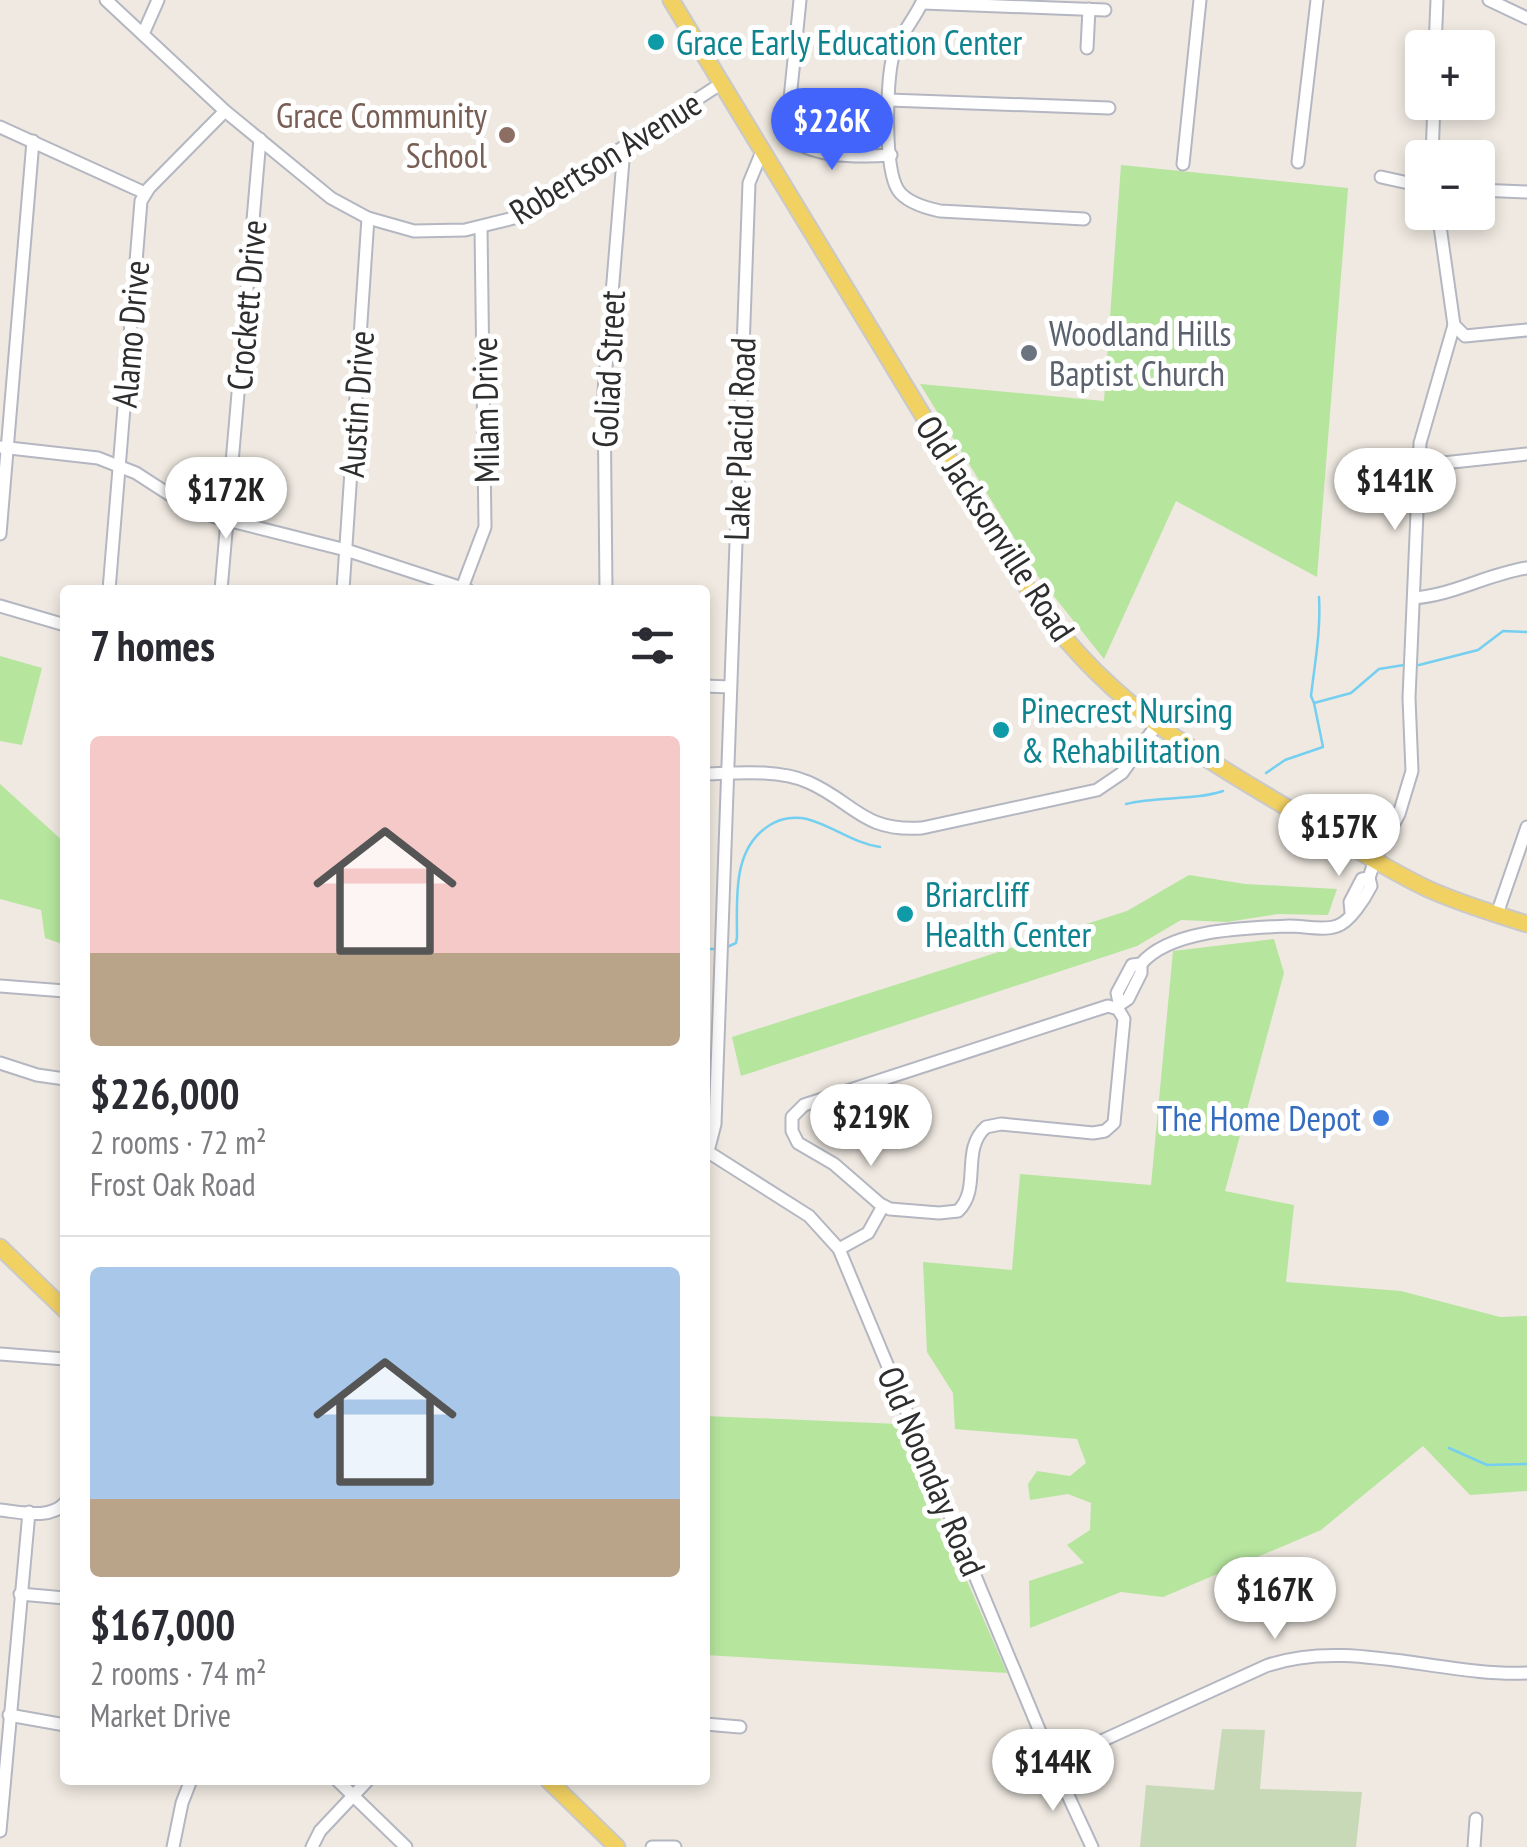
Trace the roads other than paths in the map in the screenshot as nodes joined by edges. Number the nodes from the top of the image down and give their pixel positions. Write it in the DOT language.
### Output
graph roads {
  1 [pos="106,0"];
  2 [pos="158,0"];
  3 [pos="671,0"];
  4 [pos="800,0"];
  5 [pos="1200,0"];
  6 [pos="1317,0"];
  7 [pos="1437,0"];
  8 [pos="1489,0"];
  9 [pos="923,2"];
  10 [pos="1089,9"];
  11 [pos="1105,10"];
  12 [pos="1527,18"];
  13 [pos="1436,30"];
  14 [pos="143,34"];
  15 [pos="1087,48"];
  16 [pos="722,83"];
  17 [pos="889,100"];
  18 [pos="1109,108"];
  19 [pos="225,111"];
  20 [pos="0,127"];
  21 [pos="260,140"];
  22 [pos="33,142"];
  23 [pos="624,148"];
  24 [pos="763,149"];
  25 [pos="890,155"];
  26 [pos="1298,162"];
  27 [pos="1183,164"];
  28 [pos="1381,178"];
  29 [pos="1405,183"];
  30 [pos="1495,191"];
  31 [pos="1527,192"];
  32 [pos="145,193"];
  33 [pos="368,218"];
  34 [pos="1084,220"];
  35 [pos="482,228"];
  36 [pos="1441,230"];
  37 [pos="1454,325"];
  38 [pos="1527,330"];
  39 [pos="3,448"];
  40 [pos="1527,454"];
  41 [pos="1418,462"];
  42 [pos="119,466"];
  43 [pos="227,521"];
  44 [pos="0,534"];
  45 [pos="346,550"];
  46 [pos="1527,568"];
  47 [pos="108,585"];
  48 [pos="221,585"];
  49 [pos="343,585"];
  50 [pos="453,585"];
  51 [pos="466,585"];
  52 [pos="606,585"];
  53 [pos="1414,598"];
  54 [pos="0,606"];
  55 [pos="60,623"];
  56 [pos="710,686"];
  57 [pos="730,687"];
  58 [pos="1156,726"];
  59 [pos="726,773"];
  60 [pos="710,774"];
  61 [pos="1527,827"];
  62 [pos="1375,859"];
  63 [pos="1498,914"];
  64 [pos="1527,924"];
  65 [pos="0,986"];
  66 [pos="60,991"];
  67 [pos="1117,1005"];
  68 [pos="711,1011"];
  69 [pos="0,1063"];
  70 [pos="60,1078"];
  71 [pos="710,1140"];
  72 [pos="710,1153"];
  73 [pos="884,1206"];
  74 [pos="0,1247"];
  75 [pos="839,1249"];
  76 [pos="60,1305"];
  77 [pos="0,1354"];
  78 [pos="60,1358"];
  79 [pos="60,1507"];
  80 [pos="0,1510"];
  81 [pos="29,1512"];
  82 [pos="20,1594"];
  83 [pos="60,1598"];
  84 [pos="0,1637"];
  85 [pos="16,1638"];
  86 [pos="1527,1673"];
  87 [pos="9,1716"];
  88 [pos="60,1723"];
  89 [pos="710,1724"];
  90 [pos="740,1727"];
  91 [pos="1053,1763"];
  92 [pos="189,1785"];
  93 [pos="342,1785"];
  94 [pos="363,1785"];
  95 [pos="553,1785"];
  96 [pos="352,1796"];
  97 [pos="1476,1819"];
  98 [pos="0,1831"];
  99 [pos="173,1847"];
  100 [pos="312,1847"];
  101 [pos="406,1847"];
  102 [pos="617,1847"];
  103 [pos="652,1847"];
  104 [pos="675,1847"];
  105 [pos="1092,1847"];
  106 [pos="1474,1847"];
  1 -- 14 [label="street, Robertson Avenue"];
  2 -- 14 [label="street"];
  3 -- 16 [label="main road, Old Jacksonville Road"];
  4 -- 25 [label="street"];
  5 -- 27 [label="street"];
  6 -- 26 [label="street"];
  7 -- 13 [label="street"];
  8 -- 12 [label="street"];
  9 -- 10 [label="street"];
  9 -- 17 [label="street"];
  10 -- 11 [label="street"];
  10 -- 15 [label="street"];
  14 -- 19 [label="street, Robertson Avenue"];
  16 -- 23 [label="street, Robertson Avenue"];
  16 -- 24 [label="main road, Old Jacksonville Road"];
  17 -- 18 [label="street"];
  17 -- 25 [label="street"];
  19 -- 21 [label="street, Robertson Avenue"];
  19 -- 32 [label="street"];
  20 -- 22 [label="street"];
  21 -- 33 [label="street, Robertson Avenue"];
  21 -- 43 [label="street, Crockett Drive"];
  22 -- 32 [label="street"];
  22 -- 39 [label="street"];
  23 -- 35 [label="street, Robertson Avenue"];
  23 -- 52 [label="street, Goliad Street"];
  24 -- 57 [label="street, Lake Placid Road"];
  24 -- 58 [label="main road, Old Jacksonville Road"];
  25 -- 34 [label="street"];
  28 -- 29 [label="street"];
  30 -- 31 [label="street"];
  32 -- 42 [label="street, Alamo Drive"];
  33 -- 35 [label="street, Robertson Avenue"];
  33 -- 45 [label="street, Austin Drive"];
  35 -- 51 [label="street, Milam Drive"];
  36 -- 37 [label="street"];
  37 -- 38 [label="street"];
  37 -- 41 [label="street"];
  39 -- 42 [label="street"];
  39 -- 44 [label="street"];
  40 -- 41 [label="street"];
  41 -- 53 [label="street"];
  42 -- 43 [label="street"];
  42 -- 47 [label="street, Alamo Drive"];
  43 -- 45 [label="street"];
  43 -- 48 [label="street, Crockett Drive"];
  45 -- 49 [label="street, Austin Drive"];
  45 -- 50 [label="street"];
  46 -- 53 [label="street"];
  53 -- 62 [label="street"];
  54 -- 55 [label="street"];
  56 -- 57 [label="street"];
  57 -- 59 [label="street, Lake Placid Road"];
  58 -- 59 [label="street"];
  58 -- 62 [label="main road, Old Jacksonville Road"];
  59 -- 60 [label="street"];
  59 -- 68 [label="street, Lake Placid Road"];
  61 -- 63 [label="street"];
  62 -- 63 [label="main road, Old Jacksonville Road"];
  62 -- 67 [label="street"];
  63 -- 64 [label="main road, Old Jacksonville Road"];
  65 -- 66 [label="street"];
  67 -- 73 [label="street"];
  67 -- 73 [label="street"];
  68 -- 71 [label="street, Lake Placid Road"];
  69 -- 70 [label="street"];
  72 -- 75 [label="street, Old Noonday Road"];
  73 -- 75 [label="street"];
  74 -- 76 [label="main road"];
  75 -- 91 [label="street, Old Noonday Road"];
  77 -- 78 [label="street"];
  79 -- 81 [label="street"];
  80 -- 81 [label="street"];
  81 -- 82 [label="street"];
  82 -- 83 [label="street"];
  82 -- 85 [label="street"];
  84 -- 85 [label="street"];
  85 -- 87 [label="street"];
  86 -- 91 [label="street"];
  87 -- 88 [label="street"];
  87 -- 98 [label="street"];
  89 -- 90 [label="street"];
  91 -- 105 [label="street, Old Noonday Road"];
  92 -- 99 [label="street"];
  93 -- 96 [label="street"];
  94 -- 96 [label="street"];
  95 -- 102 [label="main road"];
  96 -- 100 [label="street"];
  96 -- 101 [label="street"];
  97 -- 106 [label="street"];
  103 -- 104 [label="street"];
}
